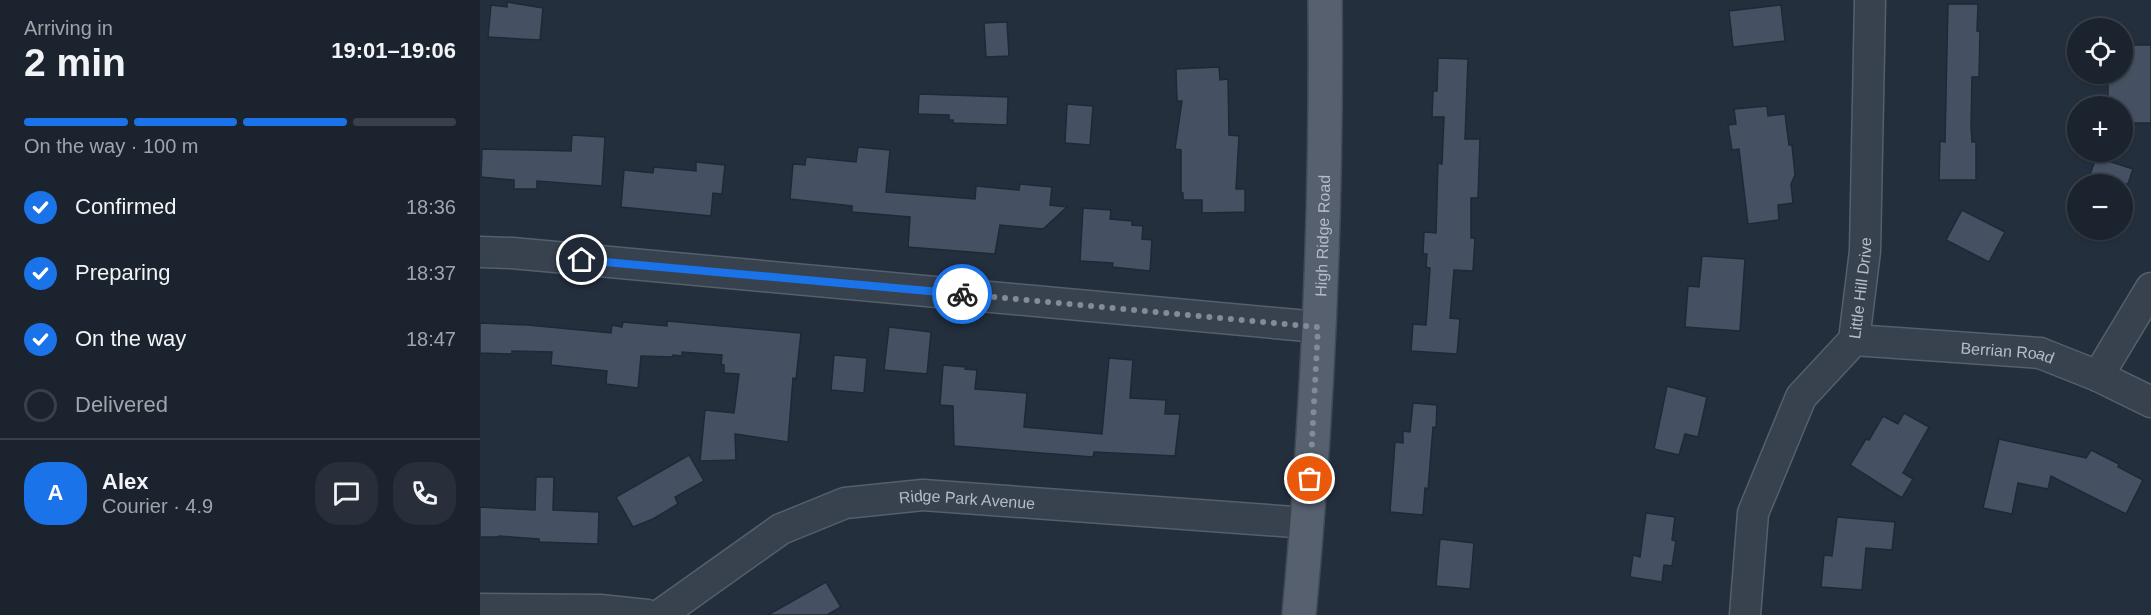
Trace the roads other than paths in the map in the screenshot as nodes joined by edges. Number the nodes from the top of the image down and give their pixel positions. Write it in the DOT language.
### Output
graph roads {
  1 [pos="1326,0"];
  2 [pos="1870,0"];
  3 [pos="480,252"];
  4 [pos="2151,288"];
  5 [pos="1318,327"];
  6 [pos="1854,340"];
  7 [pos="2098,376"];
  8 [pos="2151,402"];
  9 [pos="1308,523"];
  10 [pos="480,609"];
  11 [pos="647,615"];
  12 [pos="660,615"];
  13 [pos="1299,615"];
  14 [pos="1745,615"];
  1 -- 5 [label="main road, High Ridge Road"];
  2 -- 6 [label="street, Little Hill Drive"];
  3 -- 5 [label="street"];
  4 -- 7 [label="street"];
  5 -- 9 [label="main road, High Ridge Road"];
  6 -- 7 [label="street, Berrian Road"];
  6 -- 14 [label="street, Little Hill Drive"];
  7 -- 8 [label="street, Berrian Road"];
  9 -- 12 [label="street, Ridge Park Avenue"];
  9 -- 13 [label="main road, High Ridge Road"];
  10 -- 11 [label="street"];
}
